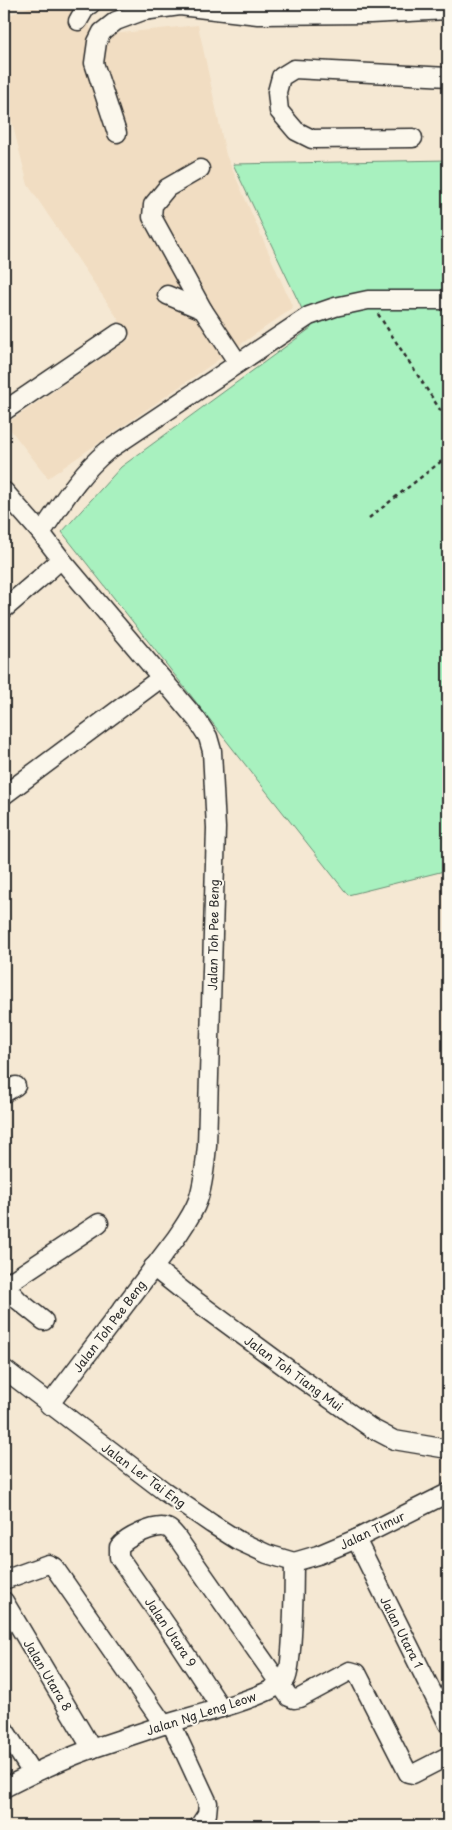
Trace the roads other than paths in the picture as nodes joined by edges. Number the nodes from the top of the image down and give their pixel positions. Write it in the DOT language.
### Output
graph roads {
  1 [pos="91,4"];
  2 [pos="176,5"];
  3 [pos="448,10"];
  4 [pos="78,21"];
  5 [pos="448,77"];
  6 [pos="117,133"];
  7 [pos="413,138"];
  8 [pos="200,170"];
  9 [pos="167,295"];
  10 [pos="448,300"];
  11 [pos="203,310"];
  12 [pos="119,333"];
  13 [pos="238,363"];
  14 [pos="4,411"];
  15 [pos="4,491"];
  16 [pos="41,533"];
  17 [pos="61,558"];
  18 [pos="4,609"];
  19 [pos="161,678"];
  20 [pos="4,796"];
  21 [pos="99,1224"];
  22 [pos="153,1267"];
  23 [pos="4,1286"];
  24 [pos="44,1321"];
  25 [pos="6,1374"];
  26 [pos="49,1405"];
  27 [pos="448,1449"];
  28 [pos="448,1493"];
  29 [pos="356,1539"];
  30 [pos="294,1562"];
  31 [pos="4,1580"];
  32 [pos="4,1601"];
  33 [pos="280,1685"];
  34 [pos="221,1708"];
  35 [pos="167,1724"];
  36 [pos="448,1724"];
  37 [pos="4,1729"];
  38 [pos="92,1749"];
  39 [pos="448,1756"];
  40 [pos="32,1773"];
  41 [pos="4,1788"];
  42 [pos="199,1826"];
  1 -- 4 [label="street"];
  2 -- 3 [label="street"];
  2 -- 6 [label="street"];
  5 -- 7 [label="street"];
  8 -- 11 [label="street"];
  9 -- 11 [label="street"];
  10 -- 13 [label="street"];
  11 -- 13 [label="street"];
  12 -- 14 [label="street"];
  13 -- 16 [label="street"];
  15 -- 16 [label="street, Jalan Toh Pee Beng"];
  16 -- 17 [label="street, Jalan Toh Pee Beng"];
  17 -- 18 [label="street"];
  17 -- 19 [label="street, Jalan Toh Pee Beng"];
  19 -- 20 [label="street"];
  19 -- 22 [label="street, Jalan Toh Pee Beng"];
  21 -- 23 [label="street"];
  22 -- 26 [label="street, Jalan Toh Pee Beng"];
  22 -- 27 [label="street, Jalan Toh Tiang Mui"];
  23 -- 24 [label="street"];
  25 -- 26 [label="street, Jalan Ler Tai Eng"];
  26 -- 30 [label="street, Jalan Ler Tai Eng"];
  28 -- 29 [label="street, Jalan Timur"];
  29 -- 30 [label="street, Jalan Timur"];
  29 -- 36 [label="street, Jalan Utara 1"];
  30 -- 33 [label="street"];
  31 -- 35 [label="street"];
  32 -- 38 [label="street, Jalan Utara 8"];
  33 -- 34 [label="street, Jalan Ng Leng Leow"];
  33 -- 34 [label="street, Jalan Utara 9"];
  33 -- 39 [label="street"];
  34 -- 35 [label="street, Jalan Ng Leng Leow"];
  35 -- 38 [label="street, Jalan Ng Leng Leow"];
  35 -- 42 [label="street"];
  37 -- 40 [label="street"];
  38 -- 40 [label="street, Jalan Ng Leng Leow"];
  40 -- 41 [label="street, Jalan Ng Leng Leow"];
}
